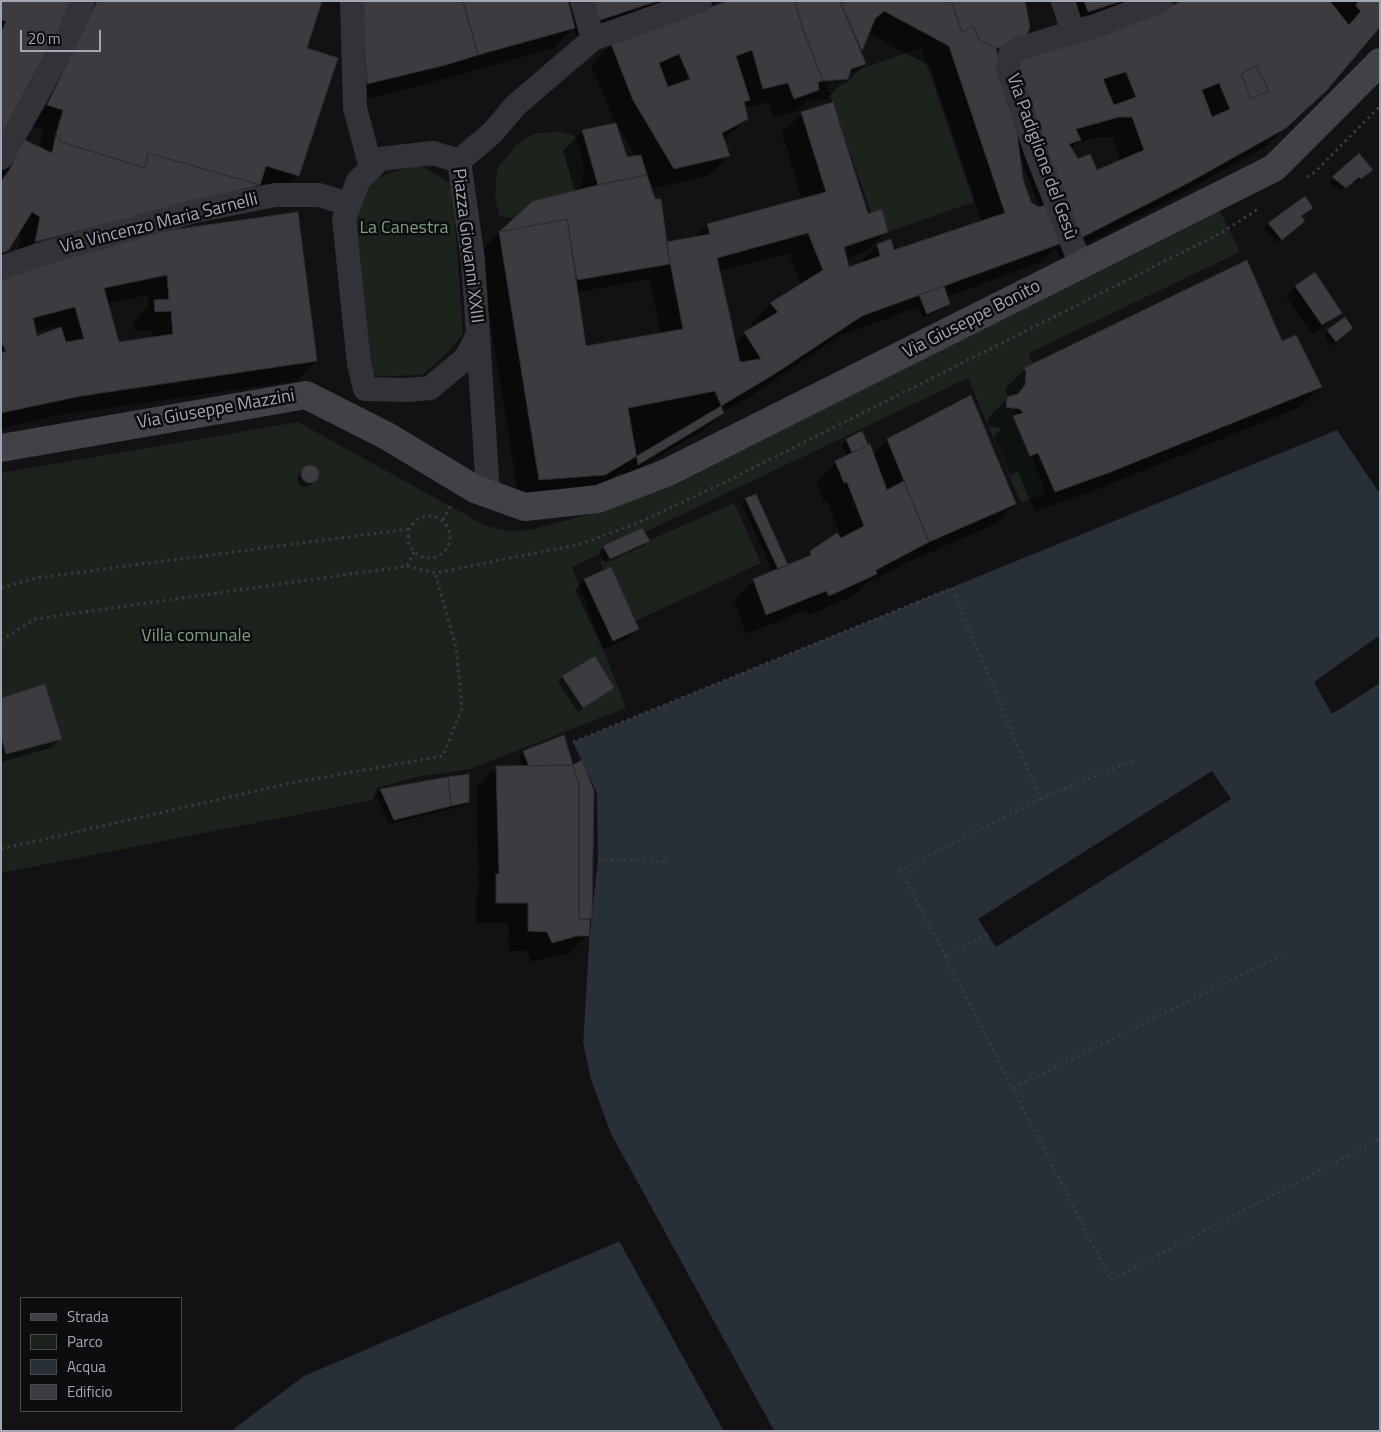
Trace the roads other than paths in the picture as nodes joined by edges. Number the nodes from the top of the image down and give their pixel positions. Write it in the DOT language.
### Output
graph roads {
  1 [pos="83,1"];
  2 [pos="352,1"];
  3 [pos="582,1"];
  4 [pos="700,1"];
  5 [pos="1063,1"];
  6 [pos="1161,1"];
  7 [pos="1073,32"];
  8 [pos="592,38"];
  9 [pos="1380,62"];
  10 [pos="1,158"];
  11 [pos="459,162"];
  12 [pos="371,168"];
  13 [pos="349,204"];
  14 [pos="1081,265"];
  15 [pos="1,268"];
  16 [pos="478,334"];
  17 [pos="364,389"];
  18 [pos="348,416"];
  19 [pos="1,448"];
  20 [pos="488,494"];
  21 [pos="525,507"];
  1 -- 10 [label="street"];
  2 -- 12 [label="street"];
  3 -- 8 [label="street"];
  4 -- 8 [label="street"];
  5 -- 7 [label="street"];
  6 -- 7 [label="street, Via Padiglione del Gesù"];
  7 -- 14 [label="street, Via Padiglione del Gesù"];
  8 -- 11 [label="street"];
  9 -- 14 [label="street, Via Giuseppe Bonito"];
  11 -- 12 [label="street, Piazza Giovanni XXIII"];
  11 -- 16 [label="street, Piazza Giovanni XXIII"];
  12 -- 13 [label="street, Piazza Giovanni XXIII"];
  13 -- 15 [label="street, Via Vincenzo Maria Sarnelli"];
  13 -- 17 [label="street, Piazza Giovanni XXIII"];
  14 -- 21 [label="street, Via Giuseppe Bonito"];
  16 -- 17 [label="street, Piazza Giovanni XXIII"];
  16 -- 20 [label="street"];
  17 -- 18 [label="street"];
  18 -- 19 [label="street, Via Giuseppe Mazzini"];
  18 -- 20 [label="street, Via Giuseppe Mazzini"];
  20 -- 21 [label="street, Via Giuseppe Mazzini"];
}
